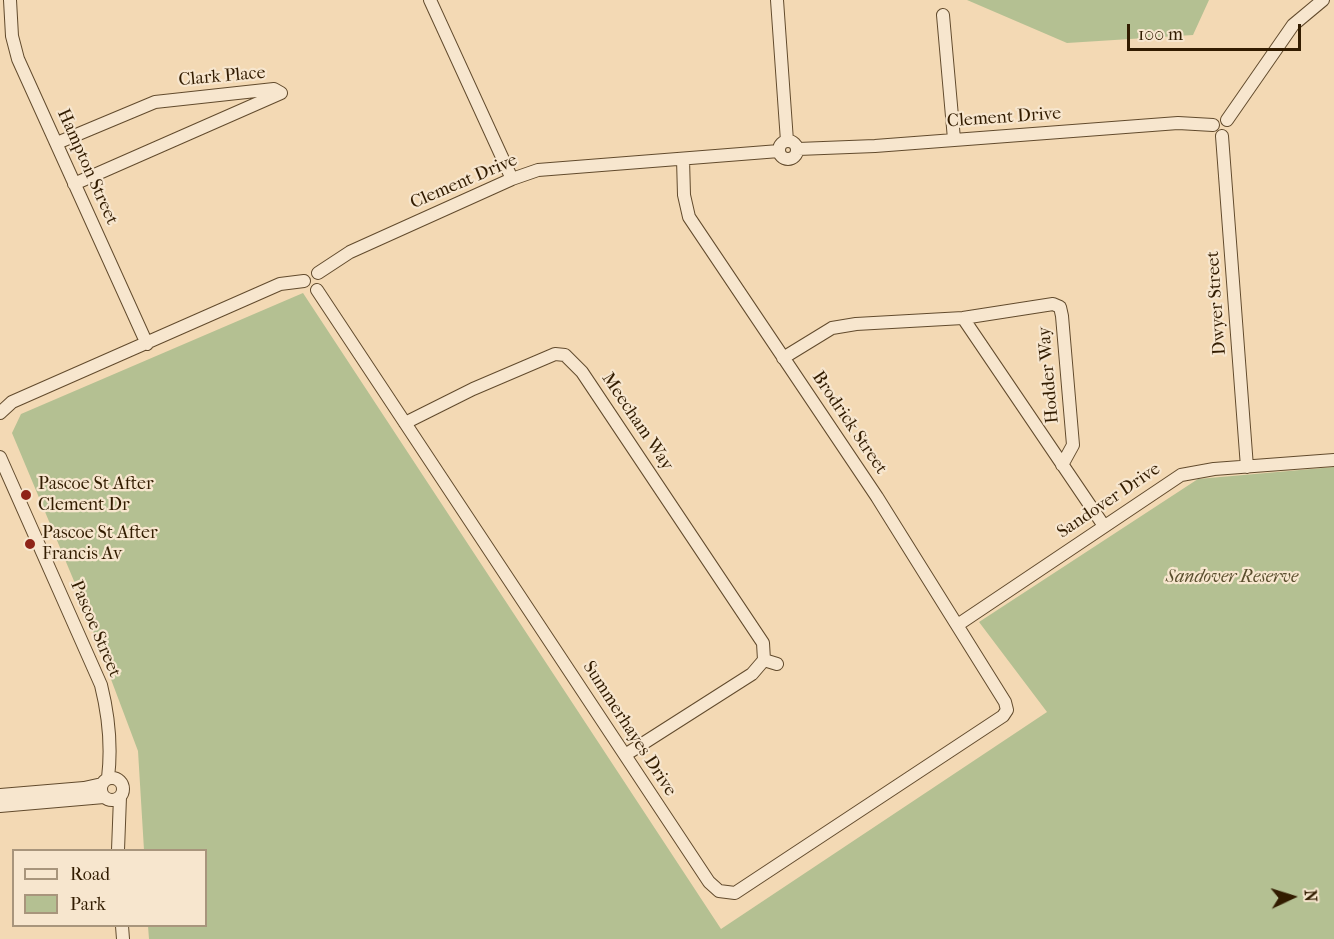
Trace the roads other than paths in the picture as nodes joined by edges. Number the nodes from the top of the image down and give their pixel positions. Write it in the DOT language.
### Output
graph roads {
  1 [pos="10,0"];
  2 [pos="430,0"];
  3 [pos="777,0"];
  4 [pos="1323,0"];
  5 [pos="943,15"];
  6 [pos="1227,120"];
  7 [pos="1212,125"];
  8 [pos="1222,136"];
  9 [pos="954,139"];
  10 [pos="787,141"];
  11 [pos="57,144"];
  12 [pos="798,149"];
  13 [pos="779,151"];
  14 [pos="683,159"];
  15 [pos="512,179"];
  16 [pos="75,184"];
  17 [pos="318,273"];
  18 [pos="304,280"];
  19 [pos="317,290"];
  20 [pos="963,318"];
  21 [pos="147,344"];
  22 [pos="783,358"];
  23 [pos="6,402"];
  24 [pos="0,413"];
  25 [pos="405,423"];
  26 [pos="0,447"];
  27 [pos="1,459"];
  28 [pos="1334,460"];
  29 [pos="1062,465"];
  30 [pos="1247,467"];
  31 [pos="1104,526"];
  32 [pos="959,624"];
  33 [pos="764,660"];
  34 [pos="777,664"];
  35 [pos="1005,702"];
  36 [pos="625,755"];
  37 [pos="110,789"];
  38 [pos="0,795"];
  39 [pos="0,806"];
  40 [pos="118,849"];
  1 -- 11 [label="street, Hampton Street"];
  2 -- 15 [label="street"];
  3 -- 10 [label="street"];
  4 -- 6 [label="street"];
  5 -- 9 [label="street"];
  6 -- 7 [label="street"];
  6 -- 8 [label="street"];
  7 -- 8 [label="street"];
  7 -- 9 [label="street, Clement Drive"];
  8 -- 30 [label="street, Dwyer Street"];
  9 -- 12 [label="street, Clement Drive"];
  10 -- 12 [label="street"];
  10 -- 13 [label="street"];
  11 -- 16 [label="street, Hampton Street"];
  11 -- 16 [label="street, Clark Place"];
  12 -- 13 [label="street"];
  13 -- 14 [label="street, Clement Drive"];
  14 -- 15 [label="street, Clement Drive"];
  14 -- 22 [label="street, Brodrick Street"];
  15 -- 17 [label="street, Clement Drive"];
  16 -- 21 [label="street, Hampton Street"];
  17 -- 18 [label="street"];
  17 -- 19 [label="street"];
  18 -- 19 [label="street"];
  18 -- 21 [label="street"];
  19 -- 25 [label="street, Summerhayes Drive"];
  20 -- 22 [label="street, Hodder Way"];
  20 -- 29 [label="street, Hodder Way"];
  20 -- 29 [label="street, Hodder Way"];
  21 -- 23 [label="street"];
  22 -- 32 [label="street, Brodrick Street"];
  23 -- 24 [label="street"];
  25 -- 33 [label="street, Meecham Way"];
  25 -- 36 [label="street, Summerhayes Drive"];
  26 -- 27 [label="street, Pascoe Street"];
  27 -- 37 [label="street, Pascoe Street"];
  28 -- 30 [label="street, Sandover Drive"];
  29 -- 31 [label="street, Hodder Way"];
  30 -- 31 [label="street, Sandover Drive"];
  31 -- 32 [label="street, Sandover Drive"];
  32 -- 35 [label="street, Brodrick Street"];
  33 -- 34 [label="street"];
  33 -- 36 [label="street"];
  35 -- 36 [label="street, Summerhayes Drive"];
  37 -- 38 [label="street"];
  37 -- 39 [label="street"];
  37 -- 40 [label="street, Pascoe Street"];
}
